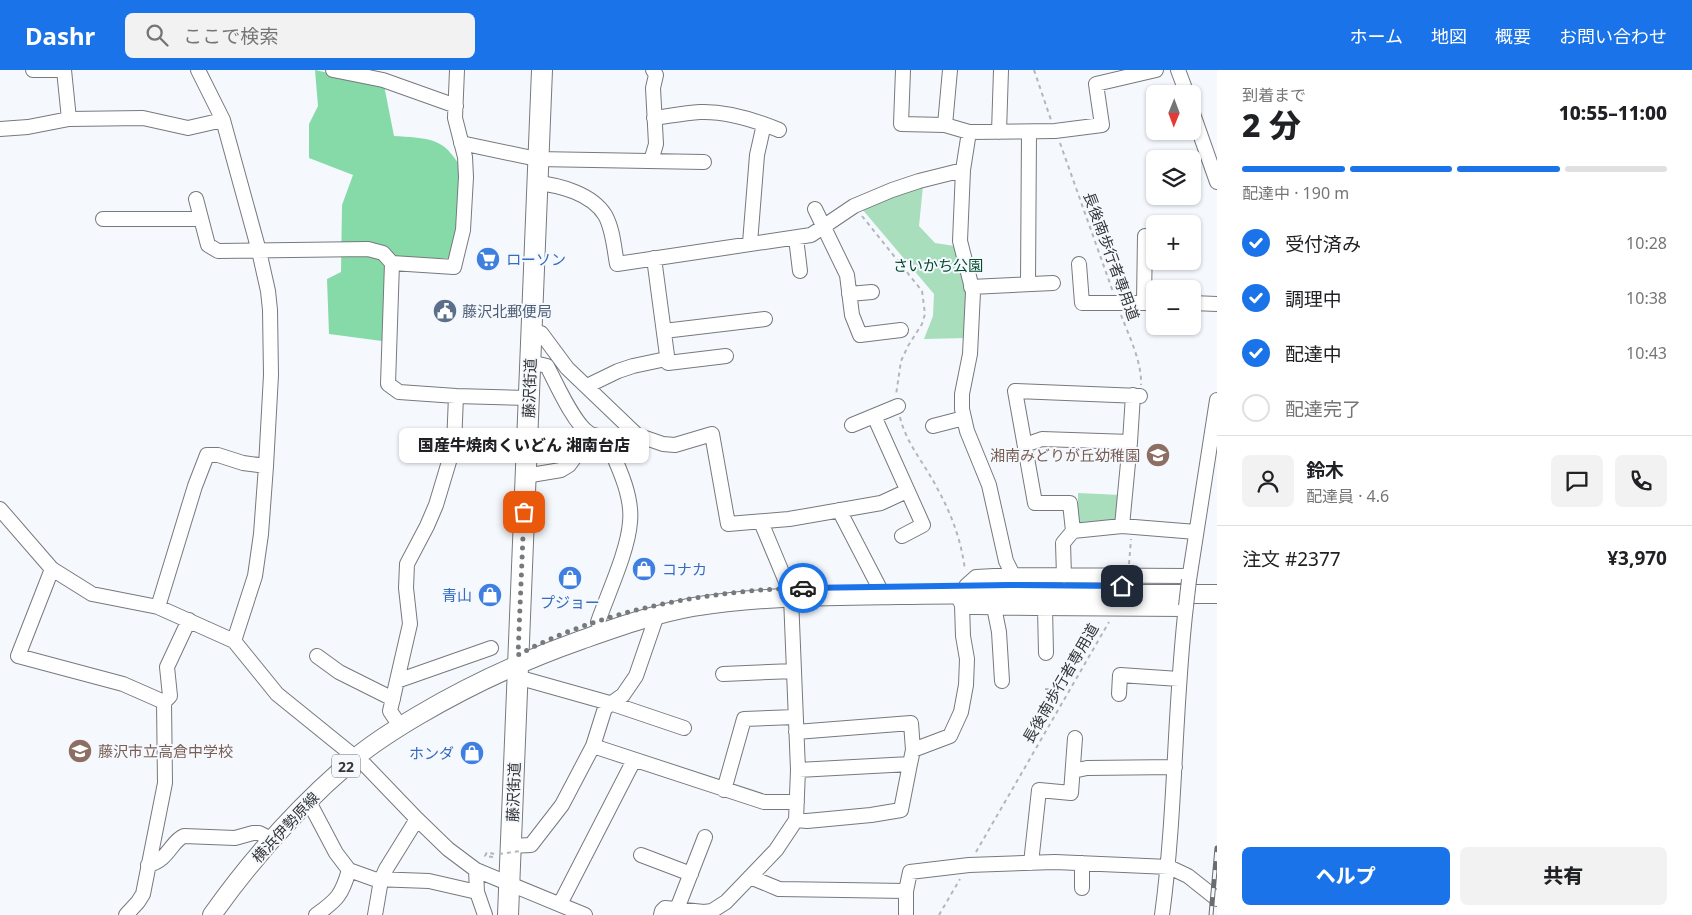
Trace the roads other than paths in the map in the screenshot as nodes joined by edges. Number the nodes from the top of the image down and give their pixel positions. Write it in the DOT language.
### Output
graph roads {
  1 [pos="34,70"];
  2 [pos="198,70"];
  3 [pos="333,70"];
  4 [pos="457,70"];
  5 [pos="542,70"];
  6 [pos="653,70"];
  7 [pos="903,70"];
  8 [pos="950,70"];
  9 [pos="1001,70"];
  10 [pos="1156,70"];
  11 [pos="1178,70"];
  12 [pos="383,75"];
  13 [pos="1184,85"];
  14 [pos="456,106"];
  15 [pos="654,118"];
  16 [pos="69,119"];
  17 [pos="222,120"];
  18 [pos="764,124"];
  19 [pos="945,125"];
  20 [pos="0,129"];
  21 [pos="779,130"];
  22 [pos="969,132"];
  23 [pos="999,132"];
  24 [pos="1029,132"];
  25 [pos="1201,135"];
  26 [pos="461,143"];
  27 [pos="537,159"];
  28 [pos="651,161"];
  29 [pos="704,162"];
  30 [pos="963,170"];
  31 [pos="1217,178"];
  32 [pos="537,183"];
  33 [pos="196,198"];
  34 [pos="815,209"];
  35 [pos="103,219"];
  36 [pos="202,219"];
  37 [pos="823,227"];
  38 [pos="1144,236"];
  39 [pos="796,238"];
  40 [pos="750,244"];
  41 [pos="1146,244"];
  42 [pos="259,251"];
  43 [pos="654,258"];
  44 [pos="392,263"];
  45 [pos="1078,264"];
  46 [pos="800,271"];
  47 [pos="1053,282"];
  48 [pos="1028,283"];
  49 [pos="972,287"];
  50 [pos="872,292"];
  51 [pos="849,294"];
  52 [pos="1146,302"];
  53 [pos="1201,303"];
  54 [pos="1217,304"];
  55 [pos="765,319"];
  56 [pos="901,330"];
  57 [pos="531,331"];
  58 [pos="664,331"];
  59 [pos="726,356"];
  60 [pos="666,359"];
  61 [pos="530,362"];
  62 [pos="587,386"];
  63 [pos="456,396"];
  64 [pos="529,398"];
  65 [pos="1217,400"];
  66 [pos="898,406"];
  67 [pos="874,416"];
  68 [pos="964,418"];
  69 [pos="622,422"];
  70 [pos="852,425"];
  71 [pos="933,426"];
  72 [pos="598,436"];
  73 [pos="1130,442"];
  74 [pos="1025,445"];
  75 [pos="266,466"];
  76 [pos="525,476"];
  77 [pos="907,491"];
  78 [pos="0,509"];
  79 [pos="839,510"];
  80 [pos="761,522"];
  81 [pos="1127,526"];
  82 [pos="1072,532"];
  83 [pos="1196,532"];
  84 [pos="902,536"];
  85 [pos="52,569"];
  86 [pos="1013,575"];
  87 [pos="1064,576"];
  88 [pos="1189,578"];
  89 [pos="1217,585"];
  90 [pos="879,587"];
  91 [pos="965,591"];
  92 [pos="790,593"];
  93 [pos="1217,594"];
  94 [pos="158,607"];
  95 [pos="994,607"];
  96 [pos="1186,607"];
  97 [pos="1045,608"];
  98 [pos="657,615"];
  99 [pos="189,620"];
  100 [pos="598,622"];
  101 [pos="234,641"];
  102 [pos="491,648"];
  103 [pos="1046,652"];
  104 [pos="316,656"];
  105 [pos="518,666"];
  106 [pos="794,671"];
  107 [pos="723,674"];
  108 [pos="1179,679"];
  109 [pos="397,681"];
  110 [pos="1002,681"];
  111 [pos="1119,694"];
  112 [pos="393,699"];
  113 [pos="164,702"];
  114 [pos="613,704"];
  115 [pos="795,717"];
  116 [pos="400,726"];
  117 [pos="684,728"];
  118 [pos="796,732"];
  119 [pos="1075,738"];
  120 [pos="593,746"];
  121 [pos="911,757"];
  122 [pos="355,758"];
  123 [pos="634,760"];
  124 [pos="1175,767"];
  125 [pos="798,770"];
  126 [pos="1073,771"];
  127 [pos="724,790"];
  128 [pos="308,800"];
  129 [pos="797,802"];
  130 [pos="417,819"];
  131 [pos="796,820"];
  132 [pos="705,837"];
  133 [pos="271,839"];
  134 [pos="510,850"];
  135 [pos="641,855"];
  136 [pos="1030,863"];
  137 [pos="1082,863"];
  138 [pos="148,865"];
  139 [pos="1168,867"];
  140 [pos="350,870"];
  141 [pos="476,870"];
  142 [pos="691,874"];
  143 [pos="750,877"];
  144 [pos="381,880"];
  145 [pos="509,883"];
  146 [pos="1082,888"];
  147 [pos="477,892"];
  148 [pos="906,892"];
  149 [pos="1217,899"];
  150 [pos="560,904"];
  151 [pos="677,909"];
  152 [pos="126,915"];
  153 [pos="212,915"];
  154 [pos="316,915"];
  155 [pos="375,915"];
  156 [pos="485,915"];
  157 [pos="508,915"];
  158 [pos="585,915"];
  159 [pos="661,915"];
  160 [pos="906,915"];
  161 [pos="1162,915"];
  1 -- 16 [label="street"];
  2 -- 17 [label="street"];
  3 -- 12 [label="street"];
  4 -- 14 [label="street"];
  5 -- 27 [label="highway, 藤沢街道"];
  6 -- 15 [label="street"];
  7 -- 19 [label="street"];
  8 -- 19 [label="street"];
  9 -- 23 [label="street"];
  10 -- 24 [label="street"];
  11 -- 13 [label="street"];
  12 -- 14 [label="street"];
  14 -- 26 [label="street"];
  15 -- 18 [label="street"];
  15 -- 28 [label="street"];
  16 -- 17 [label="street"];
  16 -- 20 [label="street"];
  17 -- 42 [label="street"];
  18 -- 21 [label="street"];
  18 -- 40 [label="street"];
  19 -- 22 [label="street"];
  22 -- 23 [label="street"];
  22 -- 30 [label="street"];
  23 -- 24 [label="street"];
  24 -- 48 [label="street"];
  25 -- 31 [label="street"];
  26 -- 27 [label="street"];
  26 -- 44 [label="street"];
  27 -- 28 [label="street"];
  27 -- 32 [label="highway, 藤沢街道"];
  28 -- 29 [label="street"];
  30 -- 37 [label="street"];
  30 -- 49 [label="street"];
  32 -- 43 [label="street"];
  32 -- 57 [label="highway, 藤沢街道"];
  33 -- 36 [label="street"];
  34 -- 37 [label="street"];
  35 -- 36 [label="street"];
  36 -- 42 [label="street"];
  37 -- 39 [label="street"];
  37 -- 51 [label="street"];
  38 -- 41 [label="street"];
  39 -- 40 [label="street"];
  39 -- 46 [label="street"];
  40 -- 43 [label="street"];
  42 -- 44 [label="street"];
  42 -- 75 [label="street"];
  43 -- 58 [label="street"];
  44 -- 63 [label="street"];
  45 -- 52 [label="street"];
  47 -- 48 [label="street"];
  48 -- 49 [label="street"];
  49 -- 68 [label="street"];
  50 -- 51 [label="street"];
  51 -- 56 [label="street"];
  53 -- 54 [label="street"];
  55 -- 58 [label="street"];
  57 -- 61 [label="highway, 藤沢街道"];
  57 -- 62 [label="street"];
  58 -- 60 [label="street"];
  59 -- 60 [label="street"];
  60 -- 62 [label="street"];
  61 -- 64 [label="highway, 藤沢街道"];
  61 -- 72 [label="street"];
  62 -- 69 [label="street"];
  63 -- 64 [label="street"];
  63 -- 109 [label="street"];
  64 -- 76 [label="highway, 藤沢街道"];
  65 -- 83 [label="street"];
  66 -- 67 [label="street"];
  67 -- 70 [label="street"];
  67 -- 77 [label="street"];
  68 -- 71 [label="street"];
  68 -- 86 [label="street"];
  69 -- 72 [label="street"];
  69 -- 80 [label="street"];
  72 -- 76 [label="street"];
  72 -- 100 [label="street"];
  73 -- 74 [label="street"];
  73 -- 74 [label="street"];
  73 -- 81 [label="street"];
  74 -- 82 [label="street"];
  75 -- 94 [label="street"];
  75 -- 101 [label="street"];
  76 -- 105 [label="highway, 藤沢街道"];
  77 -- 79 [label="street"];
  77 -- 84 [label="street"];
  78 -- 85 [label="street"];
  79 -- 80 [label="street"];
  79 -- 90 [label="street"];
  80 -- 92 [label="street"];
  81 -- 82 [label="street"];
  81 -- 83 [label="street"];
  82 -- 87 [label="street"];
  83 -- 88 [label="street"];
  85 -- 94 [label="street"];
  85 -- 113 [label="street"];
  86 -- 87 [label="street"];
  86 -- 91 [label="street"];
  87 -- 88 [label="street"];
  88 -- 96 [label="street, bridge"];
  89 -- 91 [label="main road, 横浜伊勢原線 / 22"];
  90 -- 91 [label="main road, 横浜伊勢原線 / 22"];
  90 -- 92 [label="main road, 横浜伊勢原線 / 22"];
  91 -- 92 [label="main road, 横浜伊勢原線 / 22"];
  91 -- 93 [label="main road, 横浜伊勢原線 / 22"];
  91 -- 95 [label="street"];
  91 -- 121 [label="street"];
  92 -- 98 [label="main road, 横浜伊勢原線 / 22"];
  92 -- 100 [label="main road, 横浜伊勢原線 / 22"];
  92 -- 106 [label="street"];
  94 -- 99 [label="street"];
  95 -- 97 [label="street"];
  95 -- 110 [label="street"];
  96 -- 97 [label="street"];
  96 -- 108 [label="street"];
  97 -- 103 [label="street"];
  98 -- 105 [label="main road, 横浜伊勢原線 / 22"];
  98 -- 114 [label="street"];
  99 -- 101 [label="street"];
  99 -- 113 [label="street"];
  100 -- 105 [label="main road, 横浜伊勢原線 / 22"];
  101 -- 122 [label="street"];
  102 -- 109 [label="street"];
  104 -- 112 [label="street"];
  105 -- 114 [label="street"];
  105 -- 116 [label="main road, 横浜伊勢原線 / 22"];
  105 -- 134 [label="highway, 藤沢街道"];
  106 -- 107 [label="street"];
  106 -- 115 [label="street"];
  108 -- 111 [label="street"];
  108 -- 124 [label="street"];
  109 -- 112 [label="street"];
  112 -- 116 [label="street"];
  113 -- 138 [label="street"];
  114 -- 117 [label="street"];
  114 -- 120 [label="street"];
  115 -- 118 [label="street"];
  115 -- 127 [label="street"];
  116 -- 122 [label="main road, 横浜伊勢原線 / 22"];
  118 -- 121 [label="street"];
  118 -- 125 [label="street"];
  119 -- 126 [label="street"];
  120 -- 123 [label="street"];
  120 -- 134 [label="street"];
  121 -- 125 [label="street"];
  121 -- 131 [label="street"];
  122 -- 128 [label="main road, 横浜伊勢原線 / 22"];
  122 -- 130 [label="street"];
  123 -- 127 [label="street"];
  123 -- 150 [label="street"];
  124 -- 126 [label="street"];
  124 -- 139 [label="street"];
  125 -- 129 [label="street"];
  126 -- 136 [label="street"];
  127 -- 129 [label="street"];
  128 -- 133 [label="main road, 横浜伊勢原線 / 22"];
  128 -- 140 [label="street"];
  129 -- 131 [label="street"];
  130 -- 141 [label="street"];
  130 -- 144 [label="street"];
  131 -- 143 [label="street"];
  132 -- 142 [label="street"];
  133 -- 138 [label="street"];
  133 -- 153 [label="main road, 横浜伊勢原線 / 22"];
  134 -- 145 [label="highway, 藤沢街道"];
  135 -- 142 [label="street"];
  136 -- 137 [label="street"];
  136 -- 148 [label="street"];
  137 -- 139 [label="street"];
  137 -- 146 [label="street"];
  138 -- 152 [label="street"];
  139 -- 149 [label="street"];
  139 -- 161 [label="street"];
  140 -- 144 [label="street"];
  140 -- 154 [label="street"];
  141 -- 145 [label="street"];
  141 -- 147 [label="street"];
  142 -- 151 [label="street"];
  143 -- 148 [label="street"];
  143 -- 151 [label="street"];
  144 -- 147 [label="street"];
  144 -- 155 [label="street"];
  145 -- 150 [label="street"];
  145 -- 157 [label="highway, 藤沢街道"];
  147 -- 156 [label="street"];
  148 -- 160 [label="street"];
  150 -- 158 [label="street"];
  151 -- 159 [label="street"];
}
